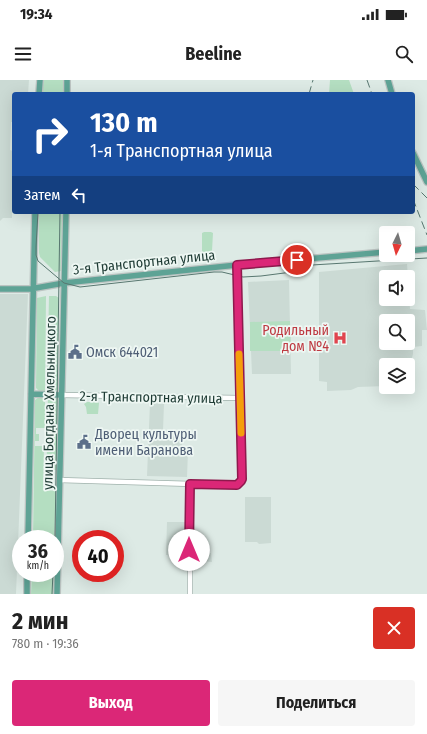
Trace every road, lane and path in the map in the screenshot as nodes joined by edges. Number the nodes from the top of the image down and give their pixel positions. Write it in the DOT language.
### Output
graph roads {
  1 [pos="40,80"];
  2 [pos="67,80"];
  3 [pos="388,80"];
  4 [pos="39,92"];
  5 [pos="67,92"];
  6 [pos="391,92"];
  7 [pos="415,157"];
  8 [pos="427,182"];
  9 [pos="35,214"];
  10 [pos="66,214"];
  11 [pos="427,249"];
  12 [pos="415,250"];
  13 [pos="379,253"];
  14 [pos="237,265"];
  15 [pos="64,283"];
  16 [pos="0,289"];
  17 [pos="33,289"];
  18 [pos="31,394"];
  19 [pos="61,395"];
  20 [pos="240,398"];
  21 [pos="60,480"];
  22 [pos="190,484"];
  23 [pos="28,530"];
  24 [pos="27,582"];
  25 [pos="27,594"];
  26 [pos="57,594"];
  27 [pos="190,594"];
  1 -- 4 [label="main road"];
  2 -- 5 [label="main road"];
  3 -- 6 [label="main road"];
  7 -- 8 [label="main road"];
  9 -- 17 [label="main road, улица Богдана Хмельницкого"];
  10 -- 15 [label="main road, улица Богдана Хмельницкого"];
  11 -- 12 [label="main road"];
  13 -- 14 [label="main road, 3-я Транспортная улица"];
  14 -- 15 [label="main road, 3-я Транспортная улица"];
  14 -- 20 [label="street"];
  15 -- 17 [label="main road, 3-я Транспортная улица"];
  15 -- 19 [label="main road, улица Богдана Хмельницкого"];
  16 -- 17 [label="main road, 3-я Транспортная улица"];
  17 -- 18 [label="main road, улица Богдана Хмельницкого"];
  18 -- 19 [label="main road"];
  18 -- 23 [label="main road, улица Богдана Хмельницкого"];
  19 -- 20 [label="street, 2-я Транспортная улица"];
  19 -- 21 [label="main road, улица Богдана Хмельницкого"];
  20 -- 22 [label="street"];
  21 -- 22 [label="street"];
  21 -- 26 [label="main road, улица Богдана Хмельницкого"];
  22 -- 27 [label="street"];
  24 -- 25 [label="main road"];
}
